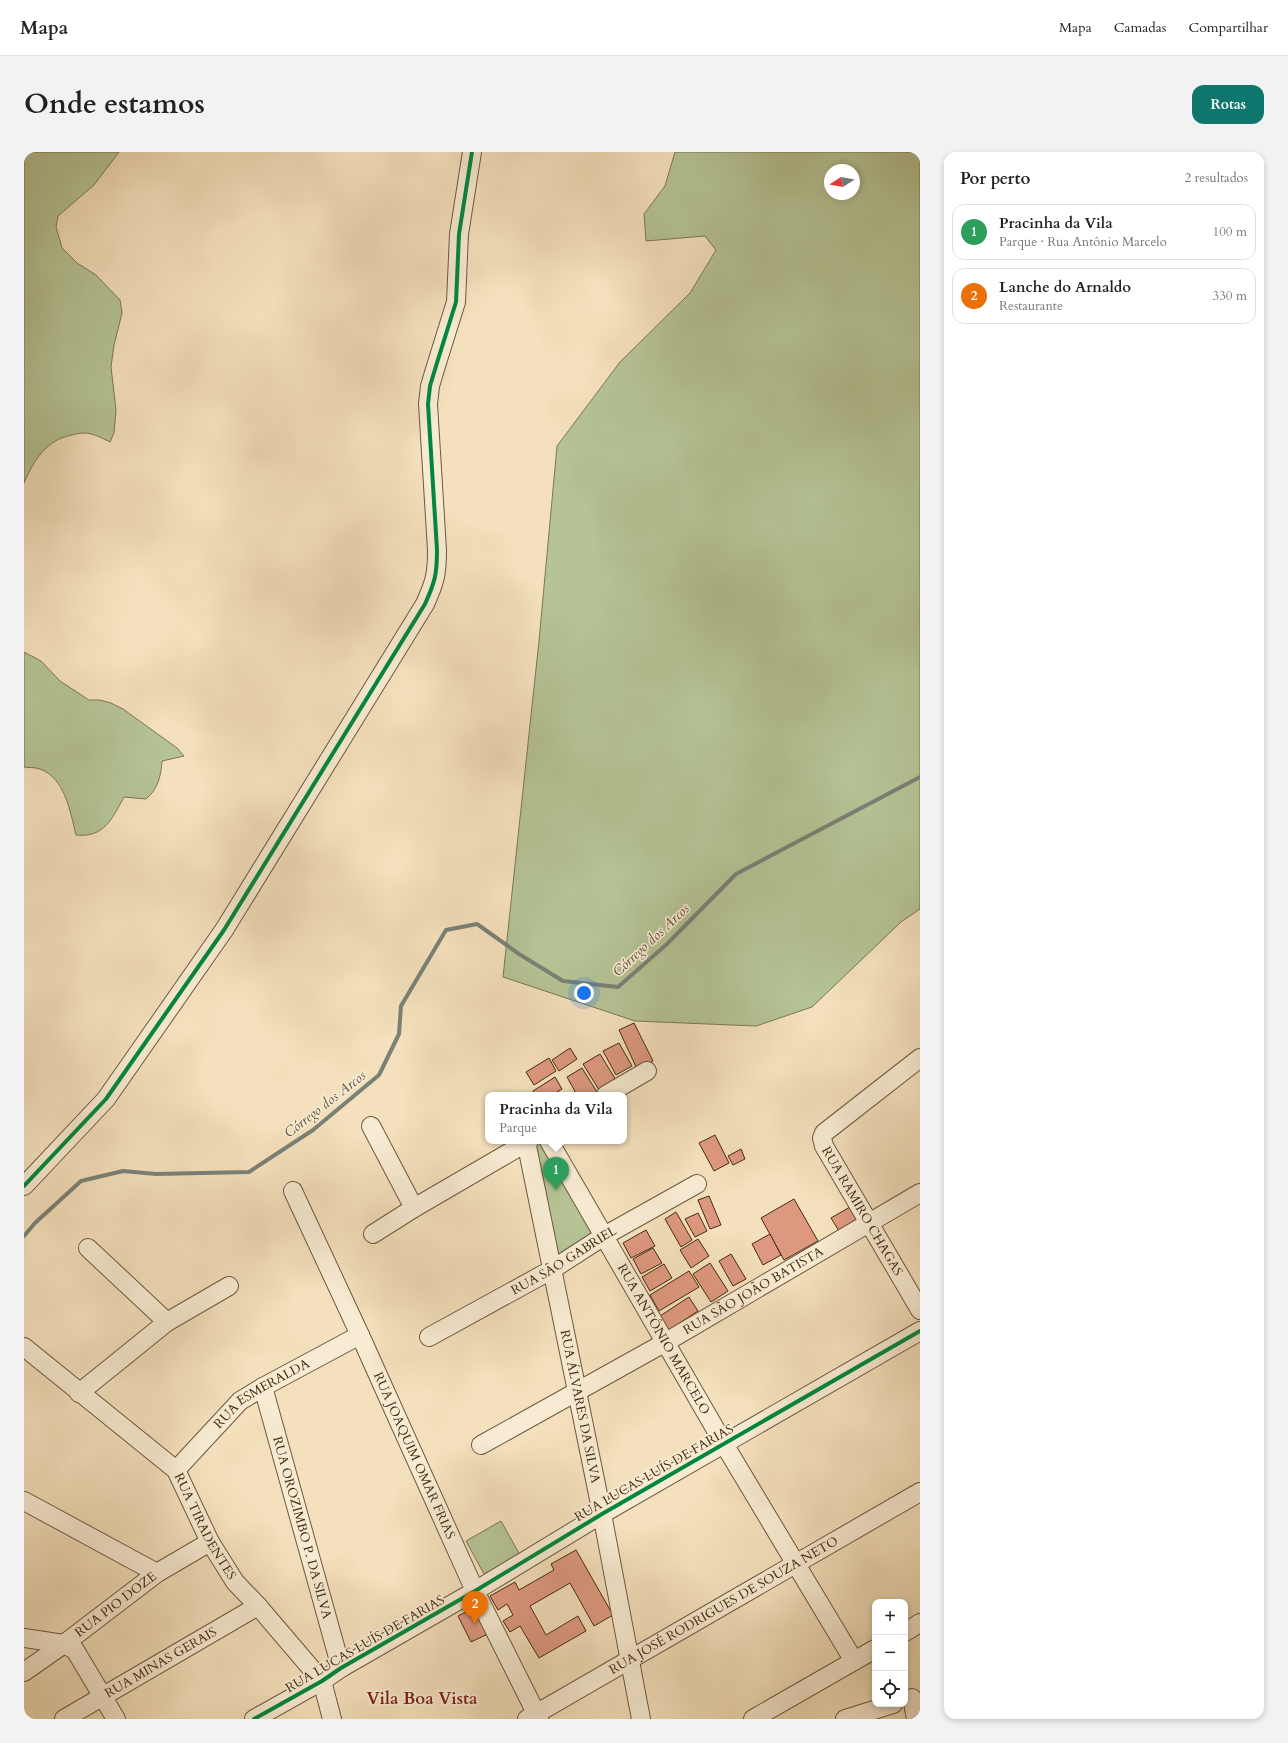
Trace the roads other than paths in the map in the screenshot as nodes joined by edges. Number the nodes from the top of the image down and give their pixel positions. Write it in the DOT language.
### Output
graph roads {
  1 [pos="472,152"];
  2 [pos="920,1058"];
  3 [pos="646,1071"];
  4 [pos="611,1092"];
  5 [pos="371,1126"];
  6 [pos="524,1144"];
  7 [pos="527,1144"];
  8 [pos="551,1144"];
  9 [pos="697,1184"];
  10 [pos="24,1186"];
  11 [pos="293,1191"];
  12 [pos="920,1193"];
  13 [pos="414,1208"];
  14 [pos="870,1222"];
  15 [pos="373,1234"];
  16 [pos="604,1236"];
  17 [pos="88,1248"];
  18 [pos="552,1269"];
  19 [pos="229,1286"];
  20 [pos="920,1310"];
  21 [pos="168,1322"];
  22 [pos="920,1331"];
  23 [pos="360,1335"];
  24 [pos="429,1337"];
  25 [pos="666,1342"];
  26 [pos="24,1347"];
  27 [pos="262,1387"];
  28 [pos="577,1391"];
  29 [pos="79,1393"];
  30 [pos="724,1444"];
  31 [pos="481,1445"];
  32 [pos="176,1470"];
  33 [pos="920,1492"];
  34 [pos="24,1501"];
  35 [pos="602,1514"];
  36 [pos="210,1542"];
  37 [pos="797,1564"];
  38 [pos="158,1573"];
  39 [pos="475,1591"];
  40 [pos="258,1606"];
  41 [pos="920,1623"];
  42 [pos="908,1630"];
  43 [pos="24,1638"];
  44 [pos="64,1644"];
  45 [pos="872,1651"];
  46 [pos="630,1660"];
  47 [pos="854,1661"];
  48 [pos="341,1668"];
  49 [pos="24,1672"];
  50 [pos="322,1681"];
  51 [pos="103,1696"];
  52 [pos="883,1707"];
  53 [pos="534,1717"];
  54 [pos="64,1719"];
  55 [pos="116,1719"];
  56 [pos="254,1719"];
  57 [pos="332,1719"];
  58 [pos="641,1719"];
  59 [pos="753,1719"];
  60 [pos="845,1719"];
  1 -- 10 [label="street"];
  2 -- 14 [label="street, RUA RAMIRO CHAGAS"];
  3 -- 4 [label="street"];
  5 -- 13 [label="street"];
  6 -- 13 [label="street"];
  7 -- 18 [label="street, RUA ÁLVARES DA SILVA"];
  8 -- 16 [label="street, RUA ANTÔNIO MARCELO"];
  9 -- 16 [label="street, RUA SÃO GABRIEL"];
  11 -- 23 [label="street, RUA JOAQUIM OMAR FRIAS"];
  12 -- 14 [label="street, RUA SÃO JOÃO BATISTA"];
  13 -- 15 [label="street"];
  14 -- 20 [label="street, RUA RAMIRO CHAGAS"];
  14 -- 25 [label="street, RUA SÃO JOÃO BATISTA"];
  16 -- 18 [label="street, RUA SÃO GABRIEL"];
  16 -- 25 [label="street, RUA ANTÔNIO MARCELO"];
  17 -- 21 [label="street"];
  18 -- 24 [label="street, RUA SÃO GABRIEL"];
  18 -- 28 [label="street, RUA ÁLVARES DA SILVA"];
  19 -- 21 [label="street"];
  21 -- 29 [label="street"];
  22 -- 30 [label="street, RUA LUCAS LUÍS DE FARIAS"];
  23 -- 27 [label="street, RUA ESMERALDA"];
  23 -- 39 [label="street, RUA JOAQUIM OMAR FRIAS"];
  25 -- 28 [label="street, RUA SÃO JOÃO BATISTA"];
  25 -- 30 [label="street, RUA ANTÔNIO MARCELO"];
  26 -- 29 [label="street, RUA TIRADENTES"];
  27 -- 32 [label="street, RUA ESMERALDA"];
  27 -- 48 [label="street, RUA OROZIMBO P. DA SILVA"];
  28 -- 31 [label="street, RUA SÃO JOÃO BATISTA"];
  28 -- 35 [label="street, RUA ÁLVARES DA SILVA"];
  29 -- 32 [label="street, RUA TIRADENTES"];
  30 -- 35 [label="street, RUA LUCAS LUÍS DE FARIAS"];
  30 -- 37 [label="street, RUA ANTÔNIO MARCELO"];
  32 -- 36 [label="street, RUA TIRADENTES"];
  33 -- 37 [label="street, RUA JOSÉ RODRIGUES DE SOUZA NETO"];
  34 -- 38 [label="street"];
  35 -- 39 [label="street, RUA LUCAS LUÍS DE FARIAS"];
  35 -- 46 [label="street, RUA ÁLVARES DA SILVA"];
  36 -- 38 [label="street, RUA PIO DOZE"];
  36 -- 40 [label="street, RUA TIRADENTES"];
  37 -- 46 [label="street, RUA JOSÉ RODRIGUES DE SOUZA NETO"];
  37 -- 47 [label="street, RUA ANTÔNIO MARCELO"];
  38 -- 44 [label="street, RUA PIO DOZE"];
  39 -- 48 [label="street, RUA LUCAS LUÍS DE FARIAS"];
  39 -- 53 [label="street, RUA JOAQUIM OMAR FRIAS"];
  40 -- 50 [label="street, RUA TIRADENTES"];
  40 -- 51 [label="street, RUA MINAS GERAIS"];
  41 -- 42 [label="street"];
  43 -- 44 [label="street"];
  44 -- 49 [label="street, RUA PIO DOZE"];
  44 -- 51 [label="street"];
  45 -- 47 [label="street"];
  46 -- 53 [label="street, RUA JOSÉ RODRIGUES DE SOUZA NETO"];
  46 -- 58 [label="street, RUA ÁLVARES DA SILVA"];
  47 -- 59 [label="street"];
  48 -- 50 [label="street, RUA LUCAS LUÍS DE FARIAS"];
  50 -- 56 [label="street, RUA LUCAS LUÍS DE FARIAS"];
  50 -- 57 [label="street, RUA TIRADENTES"];
  51 -- 54 [label="street, RUA MINAS GERAIS"];
  51 -- 55 [label="street"];
  52 -- 60 [label="street"];
}
